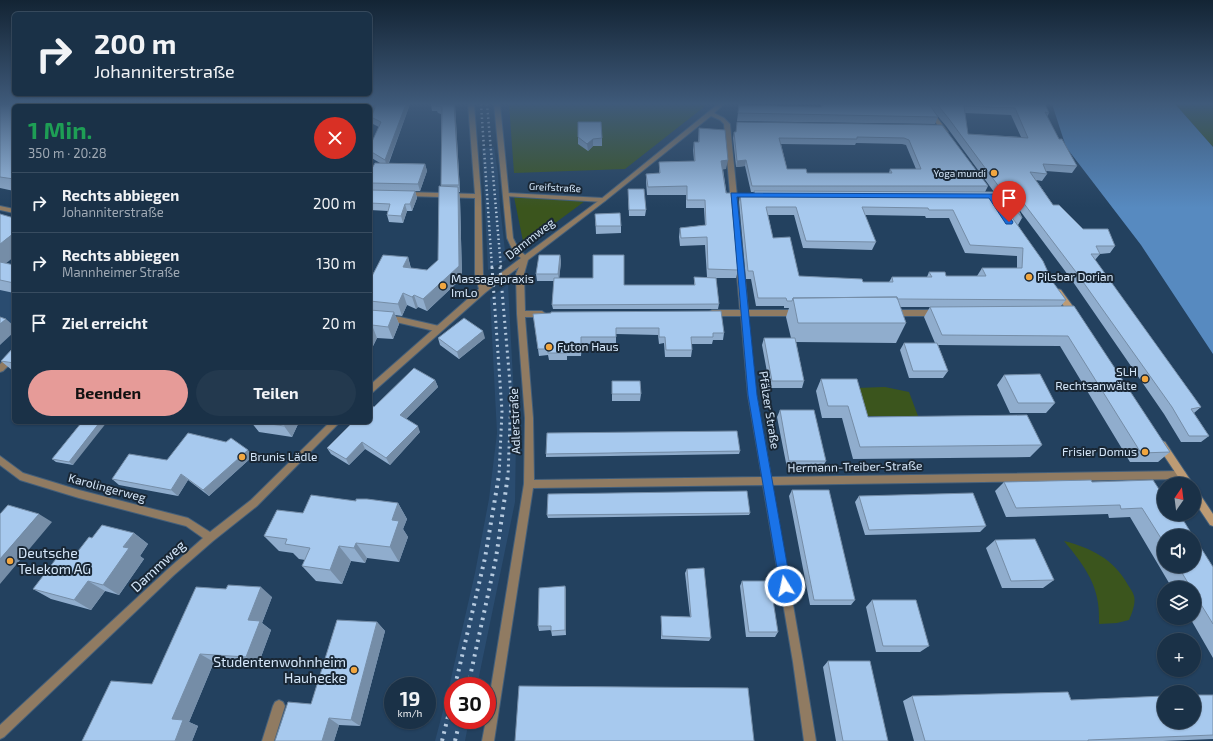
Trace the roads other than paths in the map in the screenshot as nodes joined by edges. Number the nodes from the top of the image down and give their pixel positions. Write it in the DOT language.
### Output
graph roads {
  1 [pos="474,139"];
  2 [pos="501,139"];
  3 [pos="680,139"];
  4 [pos="728,139"];
  5 [pos="401,194"];
  6 [pos="506,195"];
  7 [pos="733,195"];
  8 [pos="741,195"];
  9 [pos="478,196"];
  10 [pos="603,200"];
  11 [pos="0,208"];
  12 [pos="12,210"];
  13 [pos="525,258"];
  14 [pos="1054,286"];
  15 [pos="484,288"];
  16 [pos="704,313"];
  17 [pos="744,313"];
  18 [pos="806,313"];
  19 [pos="884,313"];
  20 [pos="946,313"];
  21 [pos="521,314"];
  22 [pos="553,314"];
  23 [pos="1072,315"];
  24 [pos="372,317"];
  25 [pos="439,329"];
  26 [pos="12,357"];
  27 [pos="0,369"];
  28 [pos="372,388"];
  29 [pos="334,424"];
  30 [pos="1157,438"];
  31 [pos="0,460"];
  32 [pos="1182,475"];
  33 [pos="767,480"];
  34 [pos="529,484"];
  35 [pos="1201,504"];
  36 [pos="1213,522"];
  37 [pos="210,538"];
  38 [pos="279,706"];
  39 [pos="0,733"];
  40 [pos="268,741"];
  41 [pos="488,741"];
  42 [pos="810,741"];
  1 -- 9 [label="street"];
  2 -- 6 [label="street"];
  3 -- 10 [label="street, Dammweg"];
  4 -- 7 [label="street, Pfälzer Straße"];
  5 -- 9 [label="street"];
  6 -- 10 [label="street, Greifstraße"];
  6 -- 13 [label="street"];
  7 -- 8 [label="street"];
  7 -- 17 [label="street, Pfälzer Straße"];
  9 -- 15 [label="street"];
  10 -- 13 [label="street, Dammweg"];
  11 -- 12 [label="street"];
  13 -- 15 [label="street, Dammweg"];
  13 -- 21 [label="street, Adlerstraße"];
  14 -- 23 [label="street"];
  15 -- 25 [label="street, Dammweg"];
  16 -- 17 [label="street"];
  17 -- 18 [label="street"];
  17 -- 33 [label="street, Pfälzer Straße"];
  19 -- 20 [label="street"];
  21 -- 22 [label="street"];
  21 -- 34 [label="street, Adlerstraße"];
  24 -- 25 [label="street"];
  25 -- 28 [label="street, Dammweg"];
  26 -- 27 [label="street"];
  29 -- 37 [label="street, Dammweg"];
  30 -- 32 [label="street"];
  31 -- 37 [label="street, Karolingerweg"];
  32 -- 33 [label="street, Hermann-Treiber-Straße"];
  33 -- 34 [label="street, Hermann-Treiber-Straße"];
  33 -- 42 [label="street, Pfälzer Straße"];
  34 -- 41 [label="street, Adlerstraße"];
  35 -- 36 [label="street"];
  37 -- 39 [label="street, Dammweg"];
  38 -- 40 [label="street"];
}
